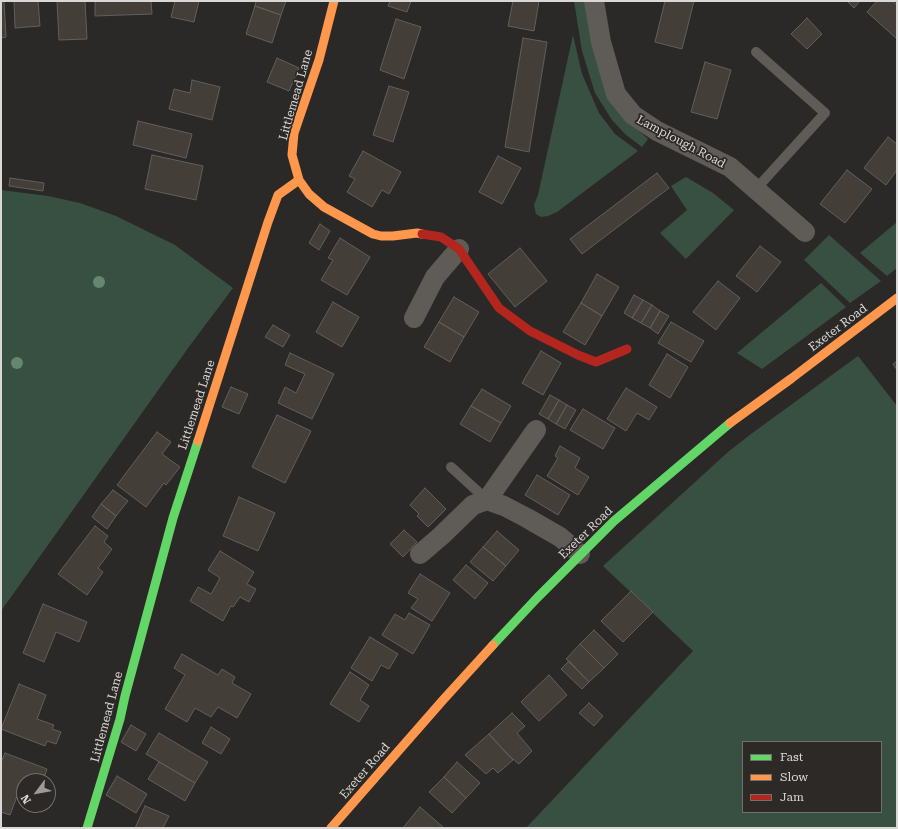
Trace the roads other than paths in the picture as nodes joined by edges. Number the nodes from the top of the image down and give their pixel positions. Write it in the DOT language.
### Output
graph roads {
  1 [pos="334,1"];
  2 [pos="594,1"];
  3 [pos="756,52"];
  4 [pos="299,180"];
  5 [pos="756,189"];
  6 [pos="805,232"];
  7 [pos="459,249"];
  8 [pos="897,298"];
  9 [pos="414,318"];
  10 [pos="627,349"];
  11 [pos="536,430"];
  12 [pos="451,467"];
  13 [pos="487,500"];
  14 [pos="420,554"];
  15 [pos="580,554"];
  16 [pos="87,828"];
  17 [pos="331,828"];
  1 -- 4 [label="main road, Littlemead Lane"];
  2 -- 5 [label="street, Lamplough Road"];
  3 -- 5 [label="lane"];
  4 -- 7 [label="main road"];
  4 -- 16 [label="main road, Littlemead Lane"];
  5 -- 6 [label="street, Lamplough Road"];
  7 -- 9 [label="street"];
  7 -- 10 [label="main road"];
  8 -- 15 [label="main road, Exeter Road"];
  11 -- 13 [label="street"];
  12 -- 13 [label="lane"];
  13 -- 14 [label="street"];
  13 -- 15 [label="street"];
  15 -- 17 [label="main road, Exeter Road"];
}
